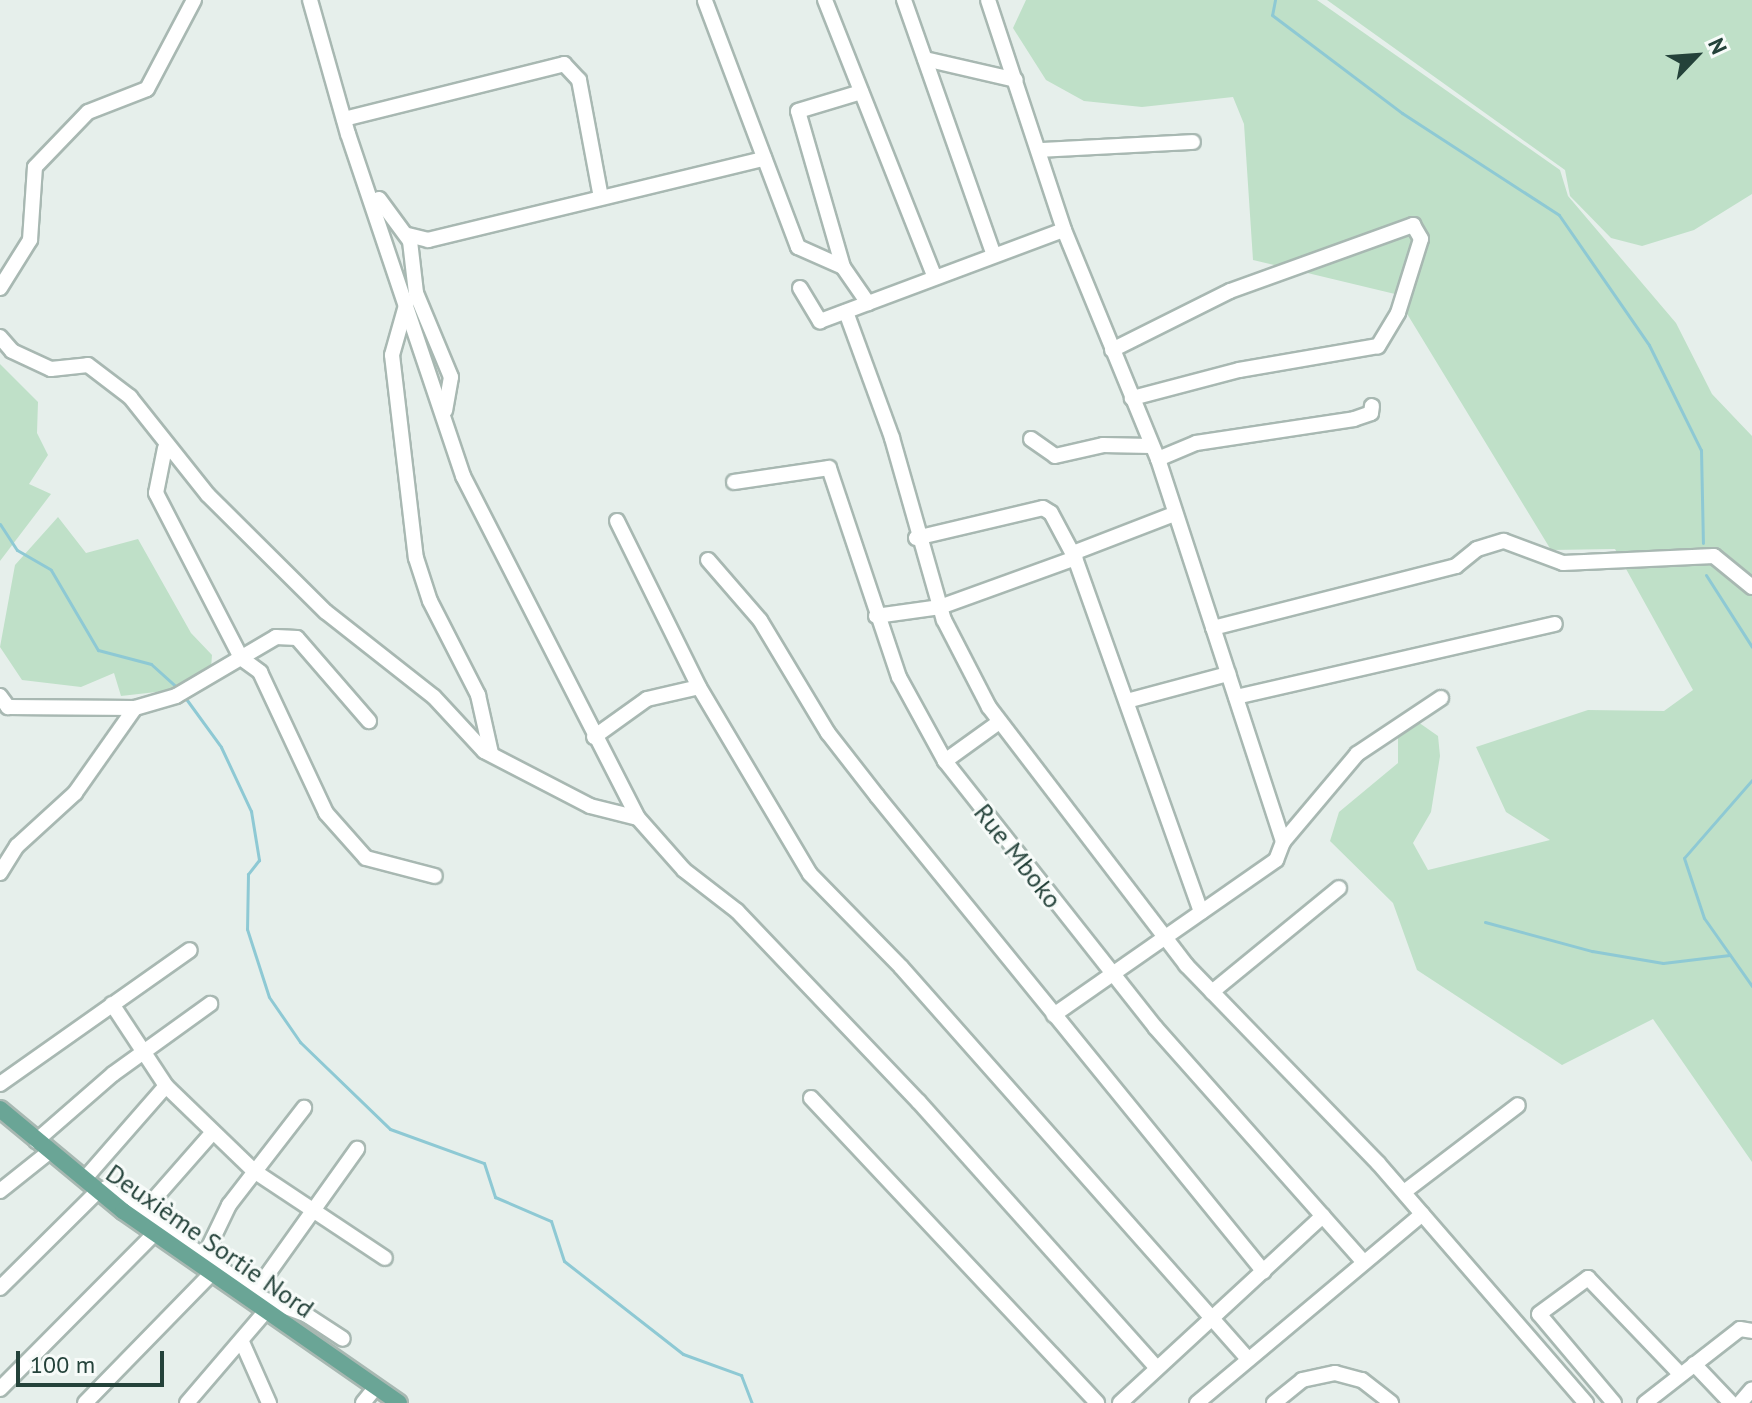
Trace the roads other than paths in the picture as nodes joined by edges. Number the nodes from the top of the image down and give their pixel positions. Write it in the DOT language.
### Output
graph roads {
  1 [pos="194,0"];
  2 [pos="310,0"];
  3 [pos="825,0"];
  4 [pos="904,0"];
  5 [pos="988,0"];
  6 [pos="705,1"];
  7 [pos="925,59"];
  8 [pos="1016,80"];
  9 [pos="861,92"];
  10 [pos="346,127"];
  11 [pos="1193,142"];
  12 [pos="1040,150"];
  13 [pos="764,159"];
  14 [pos="601,197"];
  15 [pos="1064,230"];
  16 [pos="408,235"];
  17 [pos="993,253"];
  18 [pos="843,267"];
  19 [pos="934,275"];
  20 [pos="0,288"];
  21 [pos="800,288"];
  22 [pos="408,298"];
  23 [pos="868,303"];
  24 [pos="846,312"];
  25 [pos="4,343"];
  26 [pos="1112,350"];
  27 [pos="1132,398"];
  28 [pos="1372,406"];
  29 [pos="445,412"];
  30 [pos="1031,439"];
  31 [pos="165,448"];
  32 [pos="1155,453"];
  33 [pos="734,482"];
  34 [pos="1174,514"];
  35 [pos="617,521"];
  36 [pos="916,538"];
  37 [pos="1074,556"];
  38 [pos="708,560"];
  39 [pos="1752,587"];
  40 [pos="940,607"];
  41 [pos="876,616"];
  42 [pos="1555,624"];
  43 [pos="1213,628"];
  44 [pos="241,658"];
  45 [pos="1228,674"];
  46 [pos="699,687"];
  47 [pos="0,696"];
  48 [pos="1236,697"];
  49 [pos="1441,698"];
  50 [pos="1127,701"];
  51 [pos="135,708"];
  52 [pos="369,721"];
  53 [pos="999,722"];
  54 [pos="594,737"];
  55 [pos="491,753"];
  56 [pos="945,761"];
  57 [pos="638,818"];
  58 [pos="1283,842"];
  59 [pos="0,873"];
  60 [pos="435,876"];
  61 [pos="1339,888"];
  62 [pos="1201,912"];
  63 [pos="1163,938"];
  64 [pos="190,950"];
  65 [pos="1109,972"];
  66 [pos="1212,992"];
  67 [pos="112,1004"];
  68 [pos="210,1004"];
  69 [pos="1054,1015"];
  70 [pos="143,1051"];
  71 [pos="0,1084"];
  72 [pos="166,1086"];
  73 [pos="811,1098"];
  74 [pos="1518,1105"];
  75 [pos="304,1108"];
  76 [pos="0,1109"];
  77 [pos="213,1132"];
  78 [pos="42,1146"];
  79 [pos="357,1149"];
  80 [pos="70,1170"];
  81 [pos="254,1171"];
  82 [pos="88,1175"];
  83 [pos="0,1191"];
  84 [pos="97,1192"];
  85 [pos="1404,1192"];
  86 [pos="314,1206"];
  87 [pos="141,1214"];
  88 [pos="1422,1214"];
  89 [pos="1323,1216"];
  90 [pos="154,1234"];
  91 [pos="204,1257"];
  92 [pos="385,1258"];
  93 [pos="1364,1262"];
  94 [pos="1264,1272"];
  95 [pos="212,1273"];
  96 [pos="0,1288"];
  97 [pos="255,1292"];
  98 [pos="265,1312"];
  99 [pos="1213,1321"];
  100 [pos="1752,1331"];
  101 [pos="343,1339"];
  102 [pos="242,1342"];
  103 [pos="1248,1359"];
  104 [pos="1694,1364"];
  105 [pos="1155,1366"];
  106 [pos="1679,1373"];
  107 [pos="376,1387"];
  108 [pos="0,1389"];
  109 [pos="1752,1389"];
  110 [pos="85,1403"];
  111 [pos="187,1403"];
  112 [pos="269,1403"];
  113 [pos="363,1403"];
  114 [pos="399,1403"];
  115 [pos="1097,1403"];
  116 [pos="1120,1403"];
  117 [pos="1197,1403"];
  118 [pos="1274,1403"];
  119 [pos="1391,1403"];
  120 [pos="1586,1403"];
  121 [pos="1614,1403"];
  122 [pos="1645,1403"];
  123 [pos="1731,1403"];
  124 [pos="1740,1403"];
  1 -- 20 [label="street"];
  2 -- 10 [label="street"];
  3 -- 9 [label="street"];
  4 -- 7 [label="street"];
  5 -- 8 [label="street"];
  6 -- 13 [label="street"];
  7 -- 8 [label="street"];
  7 -- 17 [label="street"];
  8 -- 12 [label="street"];
  9 -- 18 [label="street"];
  9 -- 19 [label="street"];
  10 -- 14 [label="street"];
  10 -- 16 [label="street"];
  10 -- 22 [label="street"];
  11 -- 12 [label="street"];
  12 -- 15 [label="street"];
  13 -- 14 [label="street"];
  13 -- 18 [label="street"];
  14 -- 16 [label="street"];
  15 -- 17 [label="street"];
  15 -- 26 [label="street"];
  16 -- 29 [label="street"];
  17 -- 19 [label="street"];
  18 -- 23 [label="street"];
  19 -- 23 [label="street"];
  21 -- 24 [label="street"];
  22 -- 29 [label="street"];
  22 -- 55 [label="street"];
  23 -- 24 [label="street"];
  24 -- 36 [label="street"];
  25 -- 31 [label="street"];
  26 -- 27 [label="street"];
  26 -- 27 [label="street"];
  27 -- 32 [label="street"];
  28 -- 32 [label="street"];
  29 -- 54 [label="street"];
  30 -- 32 [label="street"];
  31 -- 44 [label="street"];
  31 -- 55 [label="street"];
  32 -- 34 [label="street"];
  33 -- 41 [label="street, Rue Mboko"];
  34 -- 37 [label="street"];
  34 -- 43 [label="street"];
  35 -- 46 [label="street"];
  36 -- 37 [label="street"];
  36 -- 40 [label="street"];
  37 -- 40 [label="street"];
  37 -- 50 [label="street"];
  38 -- 69 [label="street"];
  39 -- 43 [label="street"];
  40 -- 41 [label="street"];
  40 -- 53 [label="street"];
  41 -- 56 [label="street, Rue Mboko"];
  42 -- 48 [label="street"];
  43 -- 45 [label="street"];
  44 -- 51 [label="street"];
  44 -- 52 [label="street"];
  44 -- 60 [label="street"];
  45 -- 48 [label="street"];
  45 -- 50 [label="street"];
  46 -- 54 [label="street"];
  46 -- 99 [label="street"];
  47 -- 51 [label="street"];
  48 -- 58 [label="street"];
  49 -- 58 [label="street"];
  50 -- 62 [label="street"];
  51 -- 59 [label="street"];
  53 -- 56 [label="street"];
  53 -- 63 [label="street"];
  54 -- 57 [label="street"];
  55 -- 57 [label="street"];
  56 -- 65 [label="street, Rue Mboko"];
  57 -- 105 [label="street"];
  58 -- 62 [label="street"];
  61 -- 66 [label="street"];
  62 -- 63 [label="street"];
  63 -- 65 [label="street"];
  63 -- 66 [label="street"];
  64 -- 67 [label="street"];
  65 -- 69 [label="street"];
  65 -- 89 [label="street, Rue Mboko"];
  66 -- 85 [label="street"];
  67 -- 70 [label="street"];
  67 -- 71 [label="street"];
  68 -- 70 [label="street"];
  69 -- 94 [label="street"];
  70 -- 72 [label="street"];
  70 -- 78 [label="street"];
  72 -- 77 [label="street"];
  72 -- 82 [label="street"];
  73 -- 115 [label="street"];
  74 -- 85 [label="street"];
  75 -- 81 [label="street"];
  76 -- 78 [label="main road, Deuxième Sortie Nord"];
  77 -- 81 [label="street"];
  77 -- 87 [label="street"];
  78 -- 80 [label="main road, Deuxième Sortie Nord"];
  78 -- 83 [label="street"];
  79 -- 86 [label="street"];
  80 -- 82 [label="street"];
  80 -- 84 [label="main road, Deuxième Sortie Nord"];
  81 -- 86 [label="street"];
  81 -- 91 [label="street"];
  82 -- 87 [label="street"];
  84 -- 90 [label="main road, Deuxième Sortie Nord"];
  84 -- 96 [label="street"];
  85 -- 88 [label="street"];
  86 -- 92 [label="street"];
  86 -- 97 [label="street"];
  87 -- 91 [label="street"];
  88 -- 93 [label="street"];
  88 -- 120 [label="street"];
  89 -- 93 [label="street, Rue Mboko"];
  89 -- 94 [label="street"];
  90 -- 95 [label="main road, Deuxième Sortie Nord"];
  90 -- 108 [label="street"];
  91 -- 97 [label="street"];
  93 -- 103 [label="street"];
  94 -- 99 [label="street"];
  95 -- 98 [label="main road, Deuxième Sortie Nord"];
  95 -- 110 [label="street"];
  97 -- 101 [label="street"];
  98 -- 102 [label="street"];
  98 -- 107 [label="main road, Deuxième Sortie Nord"];
  99 -- 103 [label="street"];
  99 -- 105 [label="street"];
  100 -- 104 [label="street"];
  102 -- 111 [label="street"];
  102 -- 112 [label="street"];
  103 -- 117 [label="street"];
  104 -- 106 [label="street"];
  104 -- 123 [label="street"];
  105 -- 116 [label="street"];
  106 -- 121 [label="street"];
  106 -- 122 [label="street"];
  107 -- 113 [label="street"];
  107 -- 114 [label="main road, Deuxième Sortie Nord"];
  109 -- 124 [label="street"];
  118 -- 119 [label="street"];
}
